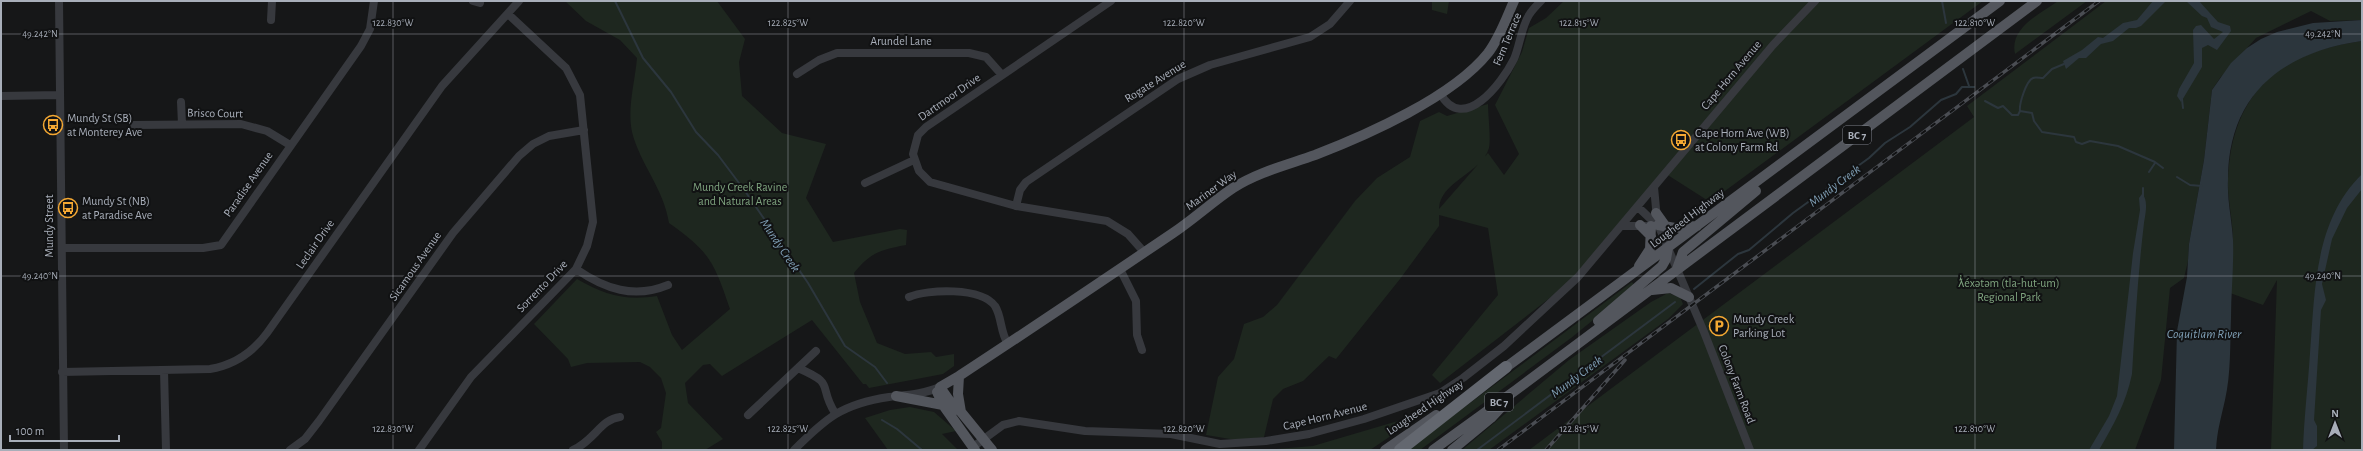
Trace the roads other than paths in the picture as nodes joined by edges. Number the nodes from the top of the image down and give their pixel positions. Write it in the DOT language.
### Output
graph roads {
  1 [pos="59,1"];
  2 [pos="272,1"];
  3 [pos="374,1"];
  4 [pos="519,1"];
  5 [pos="1110,1"];
  6 [pos="1350,1"];
  7 [pos="1541,1"];
  8 [pos="1815,1"];
  9 [pos="2000,1"];
  10 [pos="2037,1"];
  11 [pos="1512,3"];
  12 [pos="508,14"];
  13 [pos="271,20"];
  14 [pos="797,74"];
  15 [pos="1002,75"];
  16 [pos="1440,93"];
  17 [pos="60,95"];
  18 [pos="1,96"];
  19 [pos="181,102"];
  20 [pos="134,124"];
  21 [pos="182,124"];
  22 [pos="584,130"];
  23 [pos="1808,144"];
  24 [pos="290,145"];
  25 [pos="914,160"];
  26 [pos="865,183"];
  27 [pos="1654,187"];
  28 [pos="1016,206"];
  29 [pos="1636,209"];
  30 [pos="1656,213"];
  31 [pos="1640,225"];
  32 [pos="1699,225"];
  33 [pos="1622,226"];
  34 [pos="1657,229"];
  35 [pos="1666,244"];
  36 [pos="62,248"];
  37 [pos="1144,252"];
  38 [pos="576,269"];
  39 [pos="1120,269"];
  40 [pos="1678,270"];
  41 [pos="1632,276"];
  42 [pos="668,285"];
  43 [pos="1650,291"];
  44 [pos="909,297"];
  45 [pos="1689,297"];
  46 [pos="1008,344"];
  47 [pos="1142,350"];
  48 [pos="816,351"];
  49 [pos="1565,354"];
  50 [pos="1506,367"];
  51 [pos="798,368"];
  52 [pos="164,370"];
  53 [pos="62,372"];
  54 [pos="959,376"];
  55 [pos="937,388"];
  56 [pos="1516,390"];
  57 [pos="896,396"];
  58 [pos="943,405"];
  59 [pos="961,412"];
  60 [pos="835,413"];
  61 [pos="748,415"];
  62 [pos="620,417"];
  63 [pos="984,439"];
  64 [pos="974,449"];
  65 [pos="64,450"];
  66 [pos="166,450"];
  67 [pos="290,450"];
  68 [pos="418,450"];
  69 [pos="573,450"];
  70 [pos="794,450"];
  71 [pos="992,450"];
  72 [pos="1385,450"];
  73 [pos="1400,450"];
  74 [pos="1433,450"];
  75 [pos="1452,450"];
  76 [pos="1750,450"];
  1 -- 17 [label="street, Mundy Street"];
  2 -- 13 [label="street"];
  3 -- 24 [label="street, Paradise Avenue"];
  4 -- 12 [label="street, Leclair Drive"];
  5 -- 15 [label="street, Dartmoor Drive"];
  6 -- 28 [label="street, Rogate Avenue"];
  7 -- 16 [label="street, Fern Terrace"];
  8 -- 27 [label="street, Cape Horn Avenue"];
  9 -- 23 [label="main road, Lougheed Highway / BC 7"];
  10 -- 40 [label="main road, BC 7"];
  11 -- 16 [label="main road, Mariner Way"];
  12 -- 22 [label="street, Sorrento Drive"];
  12 -- 52 [label="street, Leclair Drive"];
  14 -- 15 [label="street, Arundel Lane"];
  15 -- 25 [label="street, Dartmoor Drive"];
  16 -- 37 [label="main road, Mariner Way"];
  17 -- 18 [label="street"];
  17 -- 36 [label="street, Mundy Street"];
  19 -- 21 [label="street"];
  20 -- 21 [label="street, Brisco Court"];
  21 -- 24 [label="street, Brisco Court"];
  22 -- 38 [label="street, Sorrento Drive"];
  22 -- 67 [label="street, Sicamous Avenue"];
  23 -- 32 [label="main road, Lougheed Highway / BC 7"];
  23 -- 40 [label="main road"];
  24 -- 36 [label="street, Paradise Avenue"];
  25 -- 26 [label="street"];
  25 -- 28 [label="street"];
  27 -- 29 [label="street, Cape Horn Avenue"];
  27 -- 30 [label="street"];
  28 -- 37 [label="street"];
  29 -- 33 [label="street, Cape Horn Avenue"];
  29 -- 34 [label="street, Colony Farm Road"];
  30 -- 34 [label="main road"];
  31 -- 33 [label="street"];
  31 -- 34 [label="main road"];
  32 -- 34 [label="main road"];
  32 -- 35 [label="main road, Lougheed Highway / BC 7"];
  33 -- 63 [label="street, Cape Horn Avenue"];
  34 -- 35 [label="street, Colony Farm Road"];
  34 -- 41 [label="main road"];
  35 -- 40 [label="street, Colony Farm Road"];
  35 -- 41 [label="main road, Lougheed Highway / BC 7"];
  35 -- 49 [label="main road"];
  36 -- 53 [label="street, Mundy Street"];
  37 -- 39 [label="main road, Mariner Way"];
  38 -- 42 [label="street"];
  38 -- 68 [label="street, Sorrento Drive"];
  39 -- 46 [label="main road, Mariner Way"];
  39 -- 47 [label="street"];
  40 -- 43 [label="main road, BC 7"];
  40 -- 45 [label="street, Colony Farm Road"];
  41 -- 50 [label="main road, Lougheed Highway / BC 7"];
  43 -- 45 [label="main road"];
  43 -- 49 [label="main road, BC 7"];
  44 -- 46 [label="street"];
  45 -- 76 [label="street, Colony Farm Road"];
  46 -- 54 [label="main road, Mariner Way"];
  48 -- 51 [label="street"];
  49 -- 56 [label="main road, BC 7"];
  50 -- 72 [label="main road, Lougheed Highway / BC 7"];
  50 -- 73 [label="highway"];
  51 -- 60 [label="street"];
  51 -- 61 [label="street"];
  52 -- 53 [label="street, Leclair Drive"];
  52 -- 66 [label="street"];
  53 -- 65 [label="street, Mundy Street"];
  54 -- 55 [label="main road, Mariner Way"];
  54 -- 59 [label="main road"];
  55 -- 57 [label="street"];
  55 -- 58 [label="main road"];
  55 -- 59 [label="main road"];
  56 -- 74 [label="main road, BC 7"];
  56 -- 75 [label="main road"];
  57 -- 58 [label="main road"];
  57 -- 60 [label="street"];
  58 -- 64 [label="main road"];
  59 -- 63 [label="main road"];
  60 -- 70 [label="street"];
  62 -- 69 [label="street"];
  63 -- 64 [label="street, Cape Horn Avenue"];
  63 -- 71 [label="main road"];
}
